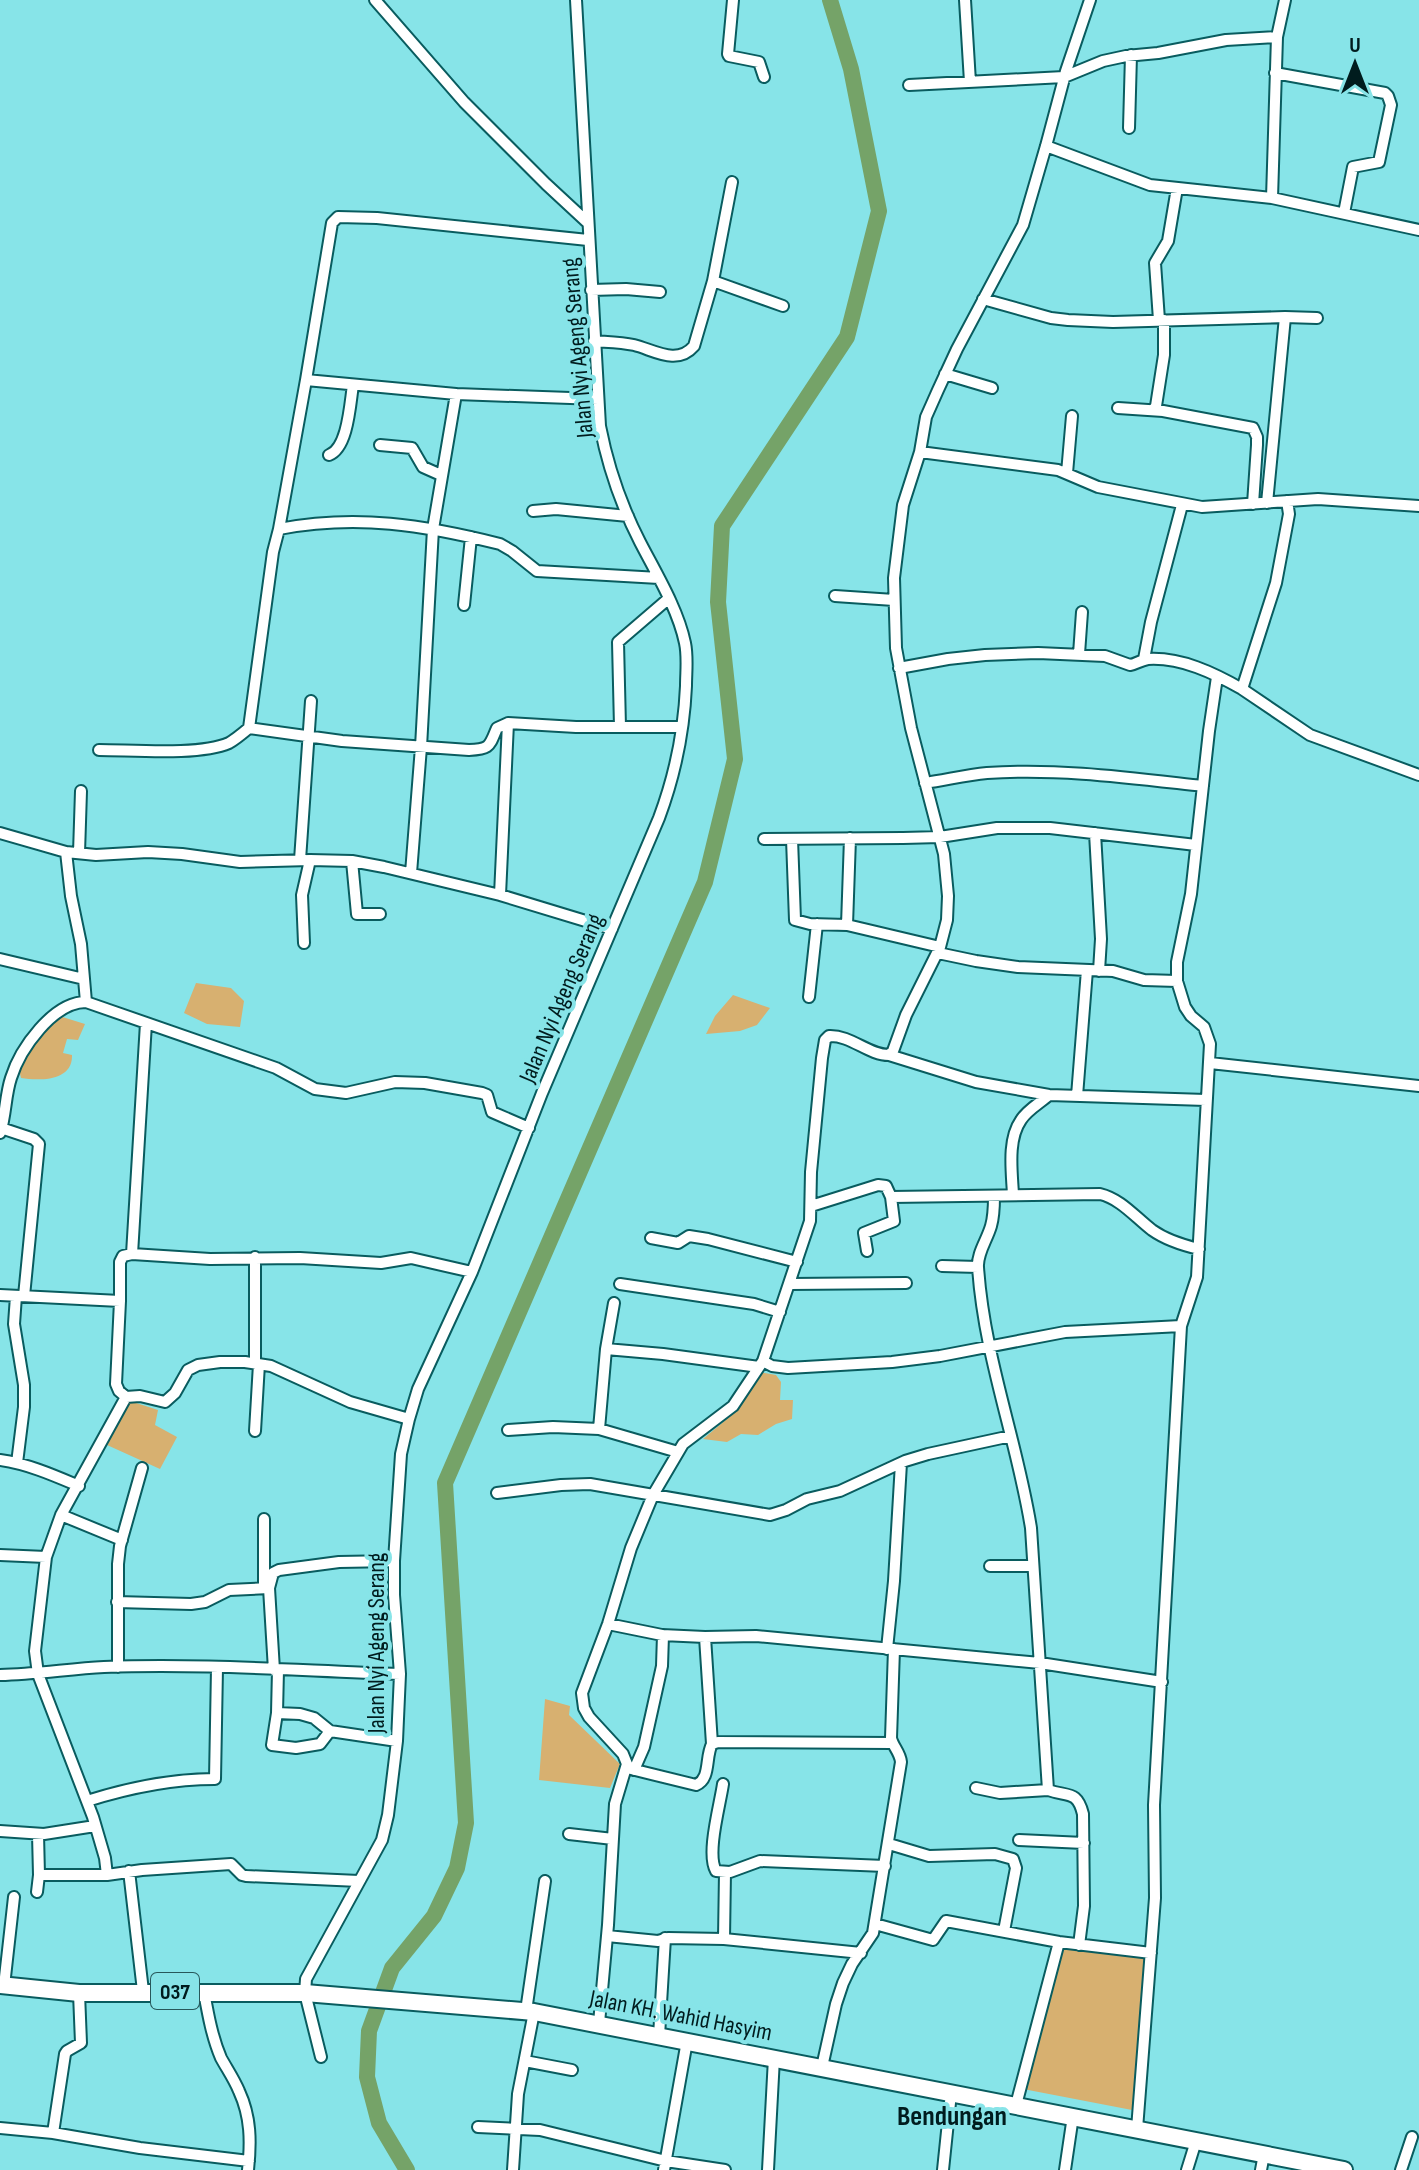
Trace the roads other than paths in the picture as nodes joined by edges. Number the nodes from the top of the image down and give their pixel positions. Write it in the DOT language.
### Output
graph roads {
  1 [pos="375,0"];
  2 [pos="576,0"];
  3 [pos="733,0"];
  4 [pos="965,0"];
  5 [pos="1090,0"];
  6 [pos="1285,0"];
  7 [pos="1277,37"];
  8 [pos="1131,55"];
  9 [pos="1275,73"];
  10 [pos="764,77"];
  11 [pos="1064,77"];
  12 [pos="970,82"];
  13 [pos="909,85"];
  14 [pos="1129,128"];
  15 [pos="1046,146"];
  16 [pos="732,182"];
  17 [pos="1177,188"];
  18 [pos="1272,198"];
  19 [pos="1344,213"];
  20 [pos="587,222"];
  21 [pos="1419,230"];
  22 [pos="588,240"];
  23 [pos="713,281"];
  24 [pos="591,290"];
  25 [pos="660,292"];
  26 [pos="983,299"];
  27 [pos="783,306"];
  28 [pos="1285,317"];
  29 [pos="1317,318"];
  30 [pos="1162,320"];
  31 [pos="594,341"];
  32 [pos="945,374"];
  33 [pos="306,380"];
  34 [pos="353,385"];
  35 [pos="992,388"];
  36 [pos="456,394"];
  37 [pos="598,399"];
  38 [pos="1118,408"];
  39 [pos="1153,410"];
  40 [pos="1072,416"];
  41 [pos="380,445"];
  42 [pos="920,452"];
  43 [pos="329,455"];
  44 [pos="1067,473"];
  45 [pos="441,475"];
  46 [pos="1287,501"];
  47 [pos="1267,503"];
  48 [pos="1253,504"];
  49 [pos="1182,505"];
  50 [pos="1419,506"];
  51 [pos="533,511"];
  52 [pos="628,516"];
  53 [pos="279,529"];
  54 [pos="433,529"];
  55 [pos="471,537"];
  56 [pos="659,578"];
  57 [pos="835,596"];
  58 [pos="668,599"];
  59 [pos="894,600"];
  60 [pos="464,605"];
  61 [pos="1082,612"];
  62 [pos="1079,654"];
  63 [pos="1144,659"];
  64 [pos="899,668"];
  65 [pos="1217,677"];
  66 [pos="1242,689"];
  67 [pos="311,701"];
  68 [pos="508,723"];
  69 [pos="620,727"];
  70 [pos="682,727"];
  71 [pos="249,728"];
  72 [pos="308,737"];
  73 [pos="421,747"];
  74 [pos="99,750"];
  75 [pos="1419,775"];
  76 [pos="925,783"];
  77 [pos="1203,786"];
  78 [pos="81,791"];
  79 [pos="0,833"];
  80 [pos="1095,833"];
  81 [pos="940,837"];
  82 [pos="850,838"];
  83 [pos="764,839"];
  84 [pos="792,839"];
  85 [pos="1196,845"];
  86 [pos="66,852"];
  87 [pos="79,853"];
  88 [pos="305,860"];
  89 [pos="352,861"];
  90 [pos="411,873"];
  91 [pos="500,895"];
  92 [pos="380,914"];
  93 [pos="817,924"];
  94 [pos="847,925"];
  95 [pos="612,929"];
  96 [pos="304,943"];
  97 [pos="939,950"];
  98 [pos="0,959"];
  99 [pos="1087,970"];
  100 [pos="1099,971"];
  101 [pos="84,979"];
  102 [pos="1177,981"];
  103 [pos="809,997"];
  104 [pos="86,1002"];
  105 [pos="146,1023"];
  106 [pos="889,1055"];
  107 [pos="1210,1063"];
  108 [pos="1419,1086"];
  109 [pos="1049,1095"];
  110 [pos="1077,1096"];
  111 [pos="1206,1100"];
  112 [pos="529,1128"];
  113 [pos="1,1130"];
  114 [pos="1013,1195"];
  115 [pos="994,1196"];
  116 [pos="891,1197"];
  117 [pos="811,1206"];
  118 [pos="651,1238"];
  119 [pos="1199,1249"];
  120 [pos="867,1251"];
  121 [pos="132,1254"];
  122 [pos="255,1257"];
  123 [pos="797,1262"];
  124 [pos="942,1266"];
  125 [pos="978,1267"];
  126 [pos="472,1272"];
  127 [pos="906,1283"];
  128 [pos="620,1284"];
  129 [pos="790,1284"];
  130 [pos="0,1295"];
  131 [pos="20,1296"];
  132 [pos="120,1301"];
  133 [pos="614,1303"];
  134 [pos="780,1312"];
  135 [pos="1181,1326"];
  136 [pos="988,1347"];
  137 [pos="606,1349"];
  138 [pos="257,1364"];
  139 [pos="761,1364"];
  140 [pos="126,1397"];
  141 [pos="409,1419"];
  142 [pos="599,1429"];
  143 [pos="508,1430"];
  144 [pos="255,1431"];
  145 [pos="1011,1436"];
  146 [pos="678,1452"];
  147 [pos="0,1460"];
  148 [pos="17,1463"];
  149 [pos="901,1463"];
  150 [pos="142,1468"];
  151 [pos="79,1486"];
  152 [pos="497,1493"];
  153 [pos="653,1495"];
  154 [pos="61,1515"];
  155 [pos="264,1519"];
  156 [pos="122,1540"];
  157 [pos="0,1555"];
  158 [pos="46,1557"];
  159 [pos="394,1561"];
  160 [pos="990,1566"];
  161 [pos="1033,1566"];
  162 [pos="267,1588"];
  163 [pos="117,1602"];
  164 [pos="608,1624"];
  165 [pos="663,1635"];
  166 [pos="705,1637"];
  167 [pos="890,1649"];
  168 [pos="1040,1663"];
  169 [pos="118,1667"];
  170 [pos="217,1668"];
  171 [pos="276,1670"];
  172 [pos="38,1674"];
  173 [pos="400,1674"];
  174 [pos="0,1675"];
  175 [pos="1162,1682"];
  176 [pos="277,1713"];
  177 [pos="330,1731"];
  178 [pos="397,1741"];
  179 [pos="892,1743"];
  180 [pos="712,1744"];
  181 [pos="630,1769"];
  182 [pos="723,1784"];
  183 [pos="976,1788"];
  184 [pos="1048,1790"];
  185 [pos="87,1801"];
  186 [pos="95,1826"];
  187 [pos="0,1831"];
  188 [pos="38,1834"];
  189 [pos="569,1834"];
  190 [pos="613,1839"];
  191 [pos="1019,1840"];
  192 [pos="1084,1843"];
  193 [pos="889,1844"];
  194 [pos="885,1866"];
  195 [pos="129,1871"];
  196 [pos="725,1872"];
  197 [pos="39,1875"];
  198 [pos="107,1875"];
  199 [pos="359,1881"];
  200 [pos="545,1881"];
  201 [pos="37,1892"];
  202 [pos="14,1897"];
  203 [pos="875,1924"];
  204 [pos="1004,1931"];
  205 [pos="607,1936"];
  206 [pos="665,1938"];
  207 [pos="724,1939"];
  208 [pos="1059,1942"];
  209 [pos="1079,1945"];
  210 [pos="861,1953"];
  211 [pos="1151,1953"];
  212 [pos="2,1985"];
  213 [pos="143,1991"];
  214 [pos="204,1992"];
  215 [pos="79,1993"];
  216 [pos="305,1993"];
  217 [pos="530,2011"];
  218 [pos="599,2023"];
  219 [pos="659,2036"];
  220 [pos="687,2041"];
  221 [pos="321,2057"];
  222 [pos="774,2058"];
  223 [pos="525,2061"];
  224 [pos="822,2067"];
  225 [pos="572,2070"];
  226 [pos="951,2093"];
  227 [pos="1016,2105"];
  228 [pos="1073,2116"];
  229 [pos="478,2127"];
  230 [pos="0,2128"];
  231 [pos="516,2128"];
  232 [pos="1137,2129"];
  233 [pos="53,2133"];
  234 [pos="1412,2137"];
  235 [pos="1196,2141"];
  236 [pos="1262,2162"];
  237 [pos="665,2165"];
  238 [pos="249,2166"];
  239 [pos="513,2170"];
  240 [pos="725,2170"];
  241 [pos="768,2170"];
  242 [pos="943,2170"];
  243 [pos="1065,2170"];
  244 [pos="1187,2170"];
  245 [pos="1344,2170"];
  246 [pos="1401,2170"];
  1 -- 20 [label="street"];
  2 -- 20 [label="street, Jalan Nyi Ageng Serang"];
  3 -- 10 [label="street"];
  4 -- 12 [label="street"];
  5 -- 11 [label="street"];
  6 -- 7 [label="street"];
  7 -- 8 [label="street"];
  7 -- 9 [label="street"];
  8 -- 11 [label="street"];
  8 -- 14 [label="street"];
  9 -- 18 [label="street"];
  9 -- 19 [label="street"];
  11 -- 12 [label="street"];
  11 -- 15 [label="street"];
  12 -- 13 [label="street"];
  15 -- 17 [label="street"];
  15 -- 26 [label="street"];
  16 -- 23 [label="street"];
  17 -- 18 [label="street"];
  17 -- 30 [label="street"];
  18 -- 19 [label="street"];
  19 -- 21 [label="street"];
  20 -- 22 [label="street, Jalan Nyi Ageng Serang"];
  22 -- 24 [label="street, Jalan Nyi Ageng Serang"];
  22 -- 33 [label="street"];
  23 -- 27 [label="street"];
  23 -- 31 [label="street"];
  24 -- 25 [label="street"];
  24 -- 31 [label="street, Jalan Nyi Ageng Serang"];
  26 -- 30 [label="street"];
  26 -- 32 [label="street"];
  28 -- 29 [label="street"];
  28 -- 30 [label="street"];
  28 -- 47 [label="street"];
  30 -- 39 [label="street"];
  31 -- 37 [label="street, Jalan Nyi Ageng Serang"];
  32 -- 35 [label="street"];
  32 -- 42 [label="street"];
  33 -- 34 [label="street"];
  33 -- 53 [label="street"];
  34 -- 36 [label="street"];
  34 -- 43 [label="street"];
  36 -- 37 [label="street"];
  36 -- 45 [label="street"];
  37 -- 52 [label="street, Jalan Nyi Ageng Serang"];
  38 -- 39 [label="street"];
  39 -- 48 [label="street"];
  40 -- 44 [label="street"];
  41 -- 45 [label="street"];
  42 -- 44 [label="street"];
  42 -- 59 [label="street"];
  44 -- 49 [label="street"];
  45 -- 54 [label="street"];
  46 -- 47 [label="street"];
  46 -- 50 [label="street"];
  46 -- 66 [label="street"];
  47 -- 48 [label="street"];
  48 -- 49 [label="street"];
  49 -- 63 [label="street"];
  51 -- 52 [label="street"];
  52 -- 56 [label="street, Jalan Nyi Ageng Serang"];
  53 -- 54 [label="street"];
  53 -- 71 [label="street"];
  54 -- 55 [label="street"];
  54 -- 73 [label="street"];
  55 -- 56 [label="street"];
  55 -- 60 [label="street"];
  56 -- 58 [label="street, Jalan Nyi Ageng Serang"];
  57 -- 59 [label="street"];
  58 -- 69 [label="street"];
  58 -- 70 [label="street, Jalan Nyi Ageng Serang"];
  59 -- 64 [label="street"];
  61 -- 62 [label="street"];
  62 -- 63 [label="street"];
  62 -- 64 [label="street"];
  63 -- 65 [label="street"];
  64 -- 76 [label="street"];
  65 -- 66 [label="street"];
  65 -- 77 [label="street"];
  66 -- 75 [label="street"];
  67 -- 72 [label="street"];
  68 -- 69 [label="street"];
  68 -- 73 [label="street"];
  68 -- 91 [label="street"];
  69 -- 70 [label="street"];
  70 -- 95 [label="street, Jalan Nyi Ageng Serang"];
  71 -- 72 [label="street"];
  71 -- 74 [label="street"];
  72 -- 73 [label="street"];
  72 -- 88 [label="street"];
  73 -- 90 [label="street"];
  76 -- 77 [label="street"];
  76 -- 81 [label="street"];
  77 -- 85 [label="street"];
  78 -- 87 [label="street"];
  79 -- 86 [label="street"];
  80 -- 81 [label="street"];
  80 -- 85 [label="street"];
  80 -- 100 [label="street"];
  81 -- 82 [label="street"];
  81 -- 97 [label="street"];
  82 -- 84 [label="street"];
  82 -- 94 [label="street"];
  83 -- 84 [label="street"];
  84 -- 93 [label="street"];
  85 -- 102 [label="street"];
  86 -- 87 [label="street"];
  86 -- 101 [label="street"];
  87 -- 88 [label="street"];
  88 -- 89 [label="street"];
  88 -- 96 [label="street"];
  89 -- 90 [label="street"];
  89 -- 92 [label="street"];
  90 -- 91 [label="street"];
  91 -- 95 [label="street"];
  93 -- 94 [label="street"];
  93 -- 103 [label="street"];
  94 -- 97 [label="street"];
  95 -- 112 [label="street, Jalan Nyi Ageng Serang"];
  97 -- 99 [label="street"];
  97 -- 106 [label="street"];
  98 -- 101 [label="street"];
  99 -- 100 [label="street"];
  99 -- 110 [label="street"];
  100 -- 102 [label="street"];
  101 -- 104 [label="street"];
  102 -- 107 [label="street"];
  104 -- 105 [label="street"];
  104 -- 113 [label="street"];
  105 -- 112 [label="street"];
  105 -- 121 [label="street"];
  106 -- 109 [label="street"];
  106 -- 117 [label="street"];
  107 -- 108 [label="street"];
  107 -- 111 [label="street"];
  109 -- 110 [label="street"];
  109 -- 114 [label="street"];
  110 -- 111 [label="street"];
  111 -- 119 [label="street"];
  112 -- 126 [label="street, Jalan Nyi Ageng Serang"];
  113 -- 131 [label="street"];
  114 -- 115 [label="street"];
  114 -- 119 [label="street"];
  115 -- 116 [label="street"];
  115 -- 125 [label="street"];
  116 -- 117 [label="street"];
  116 -- 120 [label="street"];
  117 -- 123 [label="street"];
  118 -- 123 [label="street"];
  119 -- 135 [label="street"];
  121 -- 122 [label="street"];
  121 -- 132 [label="street"];
  122 -- 126 [label="street"];
  122 -- 138 [label="street"];
  123 -- 129 [label="street"];
  124 -- 125 [label="street"];
  125 -- 136 [label="street"];
  126 -- 141 [label="street, Jalan Nyi Ageng Serang"];
  127 -- 129 [label="street"];
  128 -- 134 [label="street"];
  129 -- 134 [label="street"];
  130 -- 131 [label="street"];
  131 -- 132 [label="street"];
  131 -- 148 [label="street"];
  132 -- 140 [label="street"];
  133 -- 137 [label="street"];
  134 -- 139 [label="street"];
  135 -- 136 [label="street"];
  135 -- 175 [label="street"];
  136 -- 139 [label="street"];
  136 -- 145 [label="street"];
  137 -- 139 [label="street"];
  137 -- 142 [label="street"];
  138 -- 140 [label="street"];
  138 -- 141 [label="street"];
  138 -- 144 [label="street"];
  139 -- 146 [label="street"];
  140 -- 151 [label="street"];
  141 -- 159 [label="street, Jalan Nyi Ageng Serang"];
  142 -- 143 [label="street"];
  142 -- 146 [label="street"];
  145 -- 149 [label="street"];
  145 -- 161 [label="street"];
  146 -- 153 [label="street"];
  147 -- 148 [label="street"];
  148 -- 151 [label="street"];
  149 -- 153 [label="street"];
  149 -- 167 [label="street"];
  150 -- 156 [label="street"];
  151 -- 154 [label="street"];
  152 -- 153 [label="street"];
  153 -- 164 [label="street"];
  154 -- 156 [label="street"];
  154 -- 158 [label="street"];
  155 -- 162 [label="street"];
  156 -- 163 [label="street"];
  157 -- 158 [label="street"];
  158 -- 172 [label="street"];
  159 -- 162 [label="street"];
  159 -- 173 [label="street, Jalan Nyi Ageng Serang"];
  160 -- 161 [label="street"];
  161 -- 168 [label="street"];
  162 -- 163 [label="street"];
  162 -- 171 [label="street"];
  163 -- 169 [label="street"];
  164 -- 165 [label="street"];
  164 -- 181 [label="street"];
  165 -- 166 [label="street"];
  165 -- 181 [label="street"];
  166 -- 167 [label="street"];
  166 -- 180 [label="street"];
  167 -- 168 [label="street"];
  167 -- 179 [label="street"];
  168 -- 175 [label="street"];
  168 -- 184 [label="street"];
  169 -- 170 [label="street"];
  169 -- 172 [label="street"];
  170 -- 171 [label="street"];
  170 -- 185 [label="street"];
  171 -- 173 [label="street"];
  171 -- 176 [label="street"];
  172 -- 174 [label="street"];
  172 -- 185 [label="street"];
  173 -- 178 [label="street, Jalan Nyi Ageng Serang"];
  175 -- 211 [label="street"];
  176 -- 177 [label="street"];
  176 -- 177 [label="street"];
  177 -- 178 [label="street"];
  178 -- 199 [label="street, Jalan Nyi Ageng Serang"];
  179 -- 180 [label="street"];
  179 -- 193 [label="street"];
  180 -- 181 [label="street"];
  181 -- 190 [label="street"];
  182 -- 196 [label="street"];
  183 -- 184 [label="street"];
  184 -- 192 [label="street"];
  185 -- 186 [label="street"];
  186 -- 188 [label="street"];
  186 -- 198 [label="street"];
  187 -- 188 [label="street"];
  188 -- 197 [label="street"];
  189 -- 190 [label="street"];
  190 -- 205 [label="street"];
  191 -- 192 [label="street"];
  192 -- 209 [label="street"];
  193 -- 194 [label="street"];
  193 -- 204 [label="street"];
  194 -- 196 [label="street"];
  194 -- 203 [label="street"];
  195 -- 198 [label="street"];
  195 -- 199 [label="street"];
  195 -- 213 [label="street"];
  196 -- 207 [label="street"];
  197 -- 198 [label="street"];
  197 -- 201 [label="street"];
  199 -- 216 [label="street, Jalan Nyi Ageng Serang"];
  200 -- 217 [label="street"];
  202 -- 212 [label="street"];
  203 -- 204 [label="street"];
  203 -- 210 [label="street"];
  204 -- 208 [label="street"];
  205 -- 206 [label="street"];
  205 -- 218 [label="street"];
  206 -- 207 [label="street"];
  206 -- 219 [label="street"];
  207 -- 210 [label="street"];
  208 -- 209 [label="street"];
  208 -- 227 [label="street"];
  209 -- 211 [label="street"];
  210 -- 224 [label="street"];
  211 -- 232 [label="street"];
  212 -- 215 [label="main road, Jalan KH. Wahid Hasyim / 037"];
  213 -- 214 [label="main road, Jalan KH. Wahid Hasyim / 037"];
  213 -- 215 [label="main road, Jalan KH. Wahid Hasyim / 037"];
  214 -- 216 [label="main road, Jalan KH. Wahid Hasyim / 037"];
  214 -- 238 [label="street"];
  215 -- 233 [label="street"];
  216 -- 217 [label="main road, Jalan KH. Wahid Hasyim / 037"];
  216 -- 221 [label="street"];
  217 -- 218 [label="main road, Jalan KH. Wahid Hasyim / 037"];
  217 -- 223 [label="street"];
  218 -- 219 [label="main road, Jalan KH. Wahid Hasyim / 037"];
  219 -- 220 [label="main road, Jalan KH. Wahid Hasyim / 037"];
  220 -- 222 [label="main road, Jalan KH. Wahid Hasyim / 037"];
  220 -- 237 [label="street"];
  222 -- 224 [label="main road, Jalan KH. Wahid Hasyim / 037"];
  222 -- 241 [label="street"];
  223 -- 225 [label="street"];
  223 -- 231 [label="street"];
  224 -- 226 [label="main road, Jalan KH. Wahid Hasyim / 037"];
  226 -- 227 [label="main road, Jalan KH. Wahid Hasyim / 037"];
  226 -- 242 [label="street"];
  227 -- 228 [label="main road, Jalan KH. Wahid Hasyim / 037"];
  228 -- 232 [label="main road, Jalan KH. Wahid Hasyim / 037"];
  228 -- 243 [label="street"];
  229 -- 231 [label="street"];
  230 -- 233 [label="street"];
  231 -- 237 [label="street"];
  231 -- 239 [label="street"];
  232 -- 235 [label="main road, Jalan KH. Wahid Hasyim / 037"];
  233 -- 238 [label="street"];
  234 -- 246 [label="street"];
  235 -- 236 [label="main road, Jalan KH. Wahid Hasyim / 037"];
  235 -- 244 [label="street"];
  236 -- 245 [label="main road, Jalan KH. Wahid Hasyim / 037"];
  237 -- 240 [label="street"];
}
